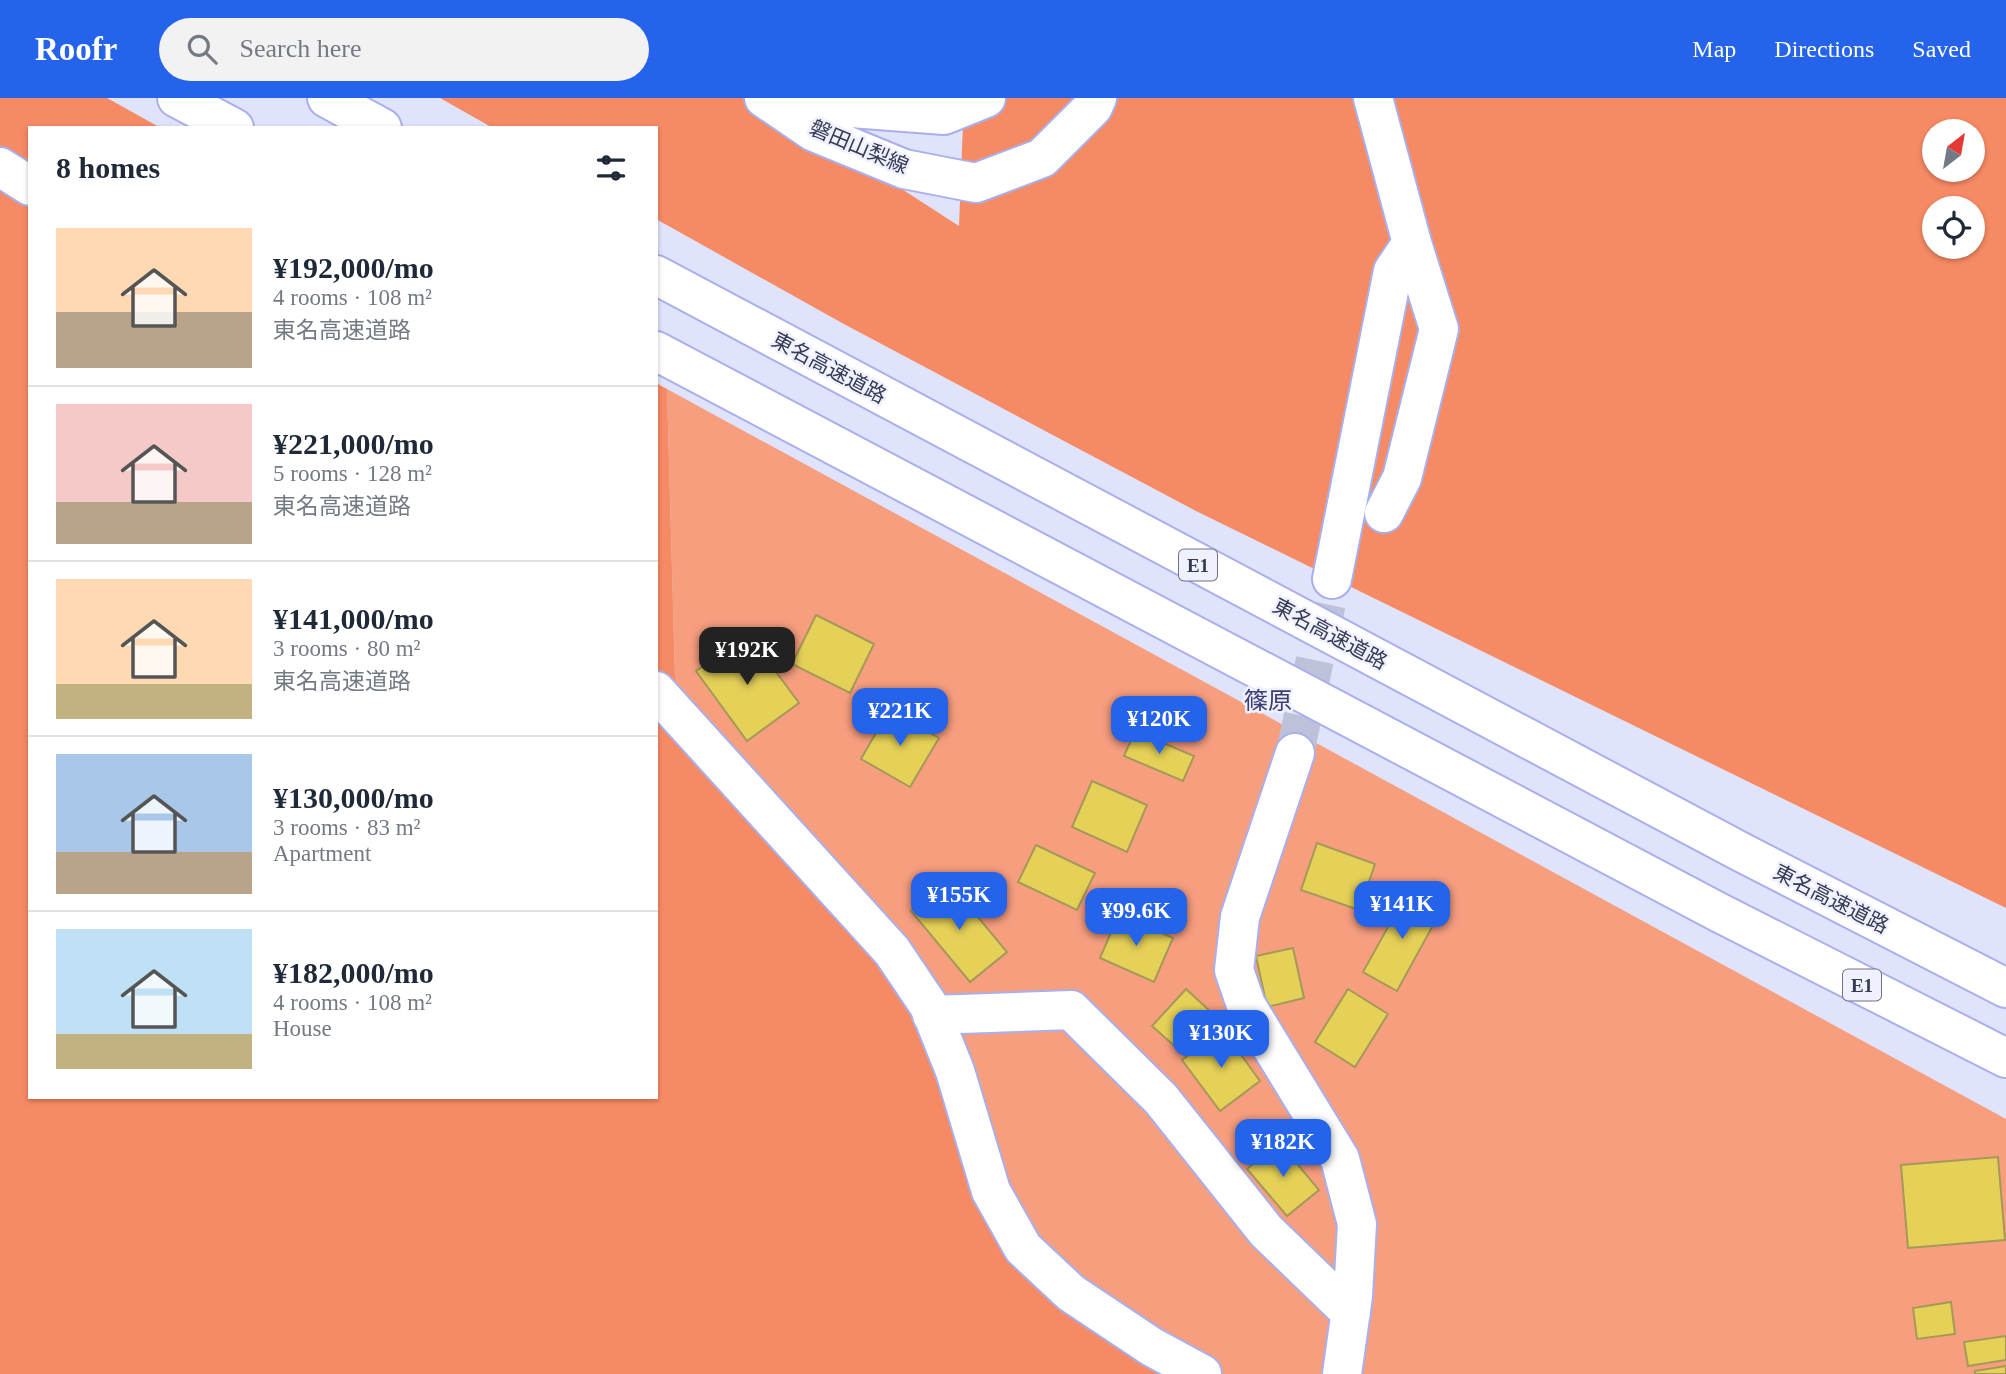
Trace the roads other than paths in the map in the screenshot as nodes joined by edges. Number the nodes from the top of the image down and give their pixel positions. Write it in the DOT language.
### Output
graph roads {
  1 [pos="177,98"];
  2 [pos="327,98"];
  3 [pos="764,98"];
  4 [pos="814,98"];
  5 [pos="986,98"];
  6 [pos="1097,98"];
  7 [pos="1373,98"];
  8 [pos="230,126"];
  9 [pos="378,126"];
  10 [pos="0,167"];
  11 [pos="28,185"];
  12 [pos="1412,243"];
  13 [pos="658,276"];
  14 [pos="658,352"];
  15 [pos="1384,513"];
  16 [pos="1332,579"];
  17 [pos="658,693"];
  18 [pos="1295,753"];
  19 [pos="2006,988"];
  20 [pos="932,1015"];
  21 [pos="2006,1058"];
  22 [pos="1351,1313"];
  23 [pos="1202,1374"];
  24 [pos="1342,1374"];
  1 -- 8 [label="main road"];
  2 -- 9 [label="main road"];
  3 -- 6 [label="main road, 磐田山梨線"];
  4 -- 5 [label="main road, 磐田山梨線"];
  7 -- 12 [label="main road"];
  10 -- 11 [label="main road"];
  12 -- 15 [label="main road"];
  12 -- 16 [label="main road"];
  13 -- 19 [label="main road, 東名高速道路 / E1"];
  14 -- 21 [label="main road, E1"];
  17 -- 20 [label="main road"];
  18 -- 22 [label="main road"];
  20 -- 22 [label="main road"];
  20 -- 23 [label="main road"];
  22 -- 24 [label="main road"];
}
